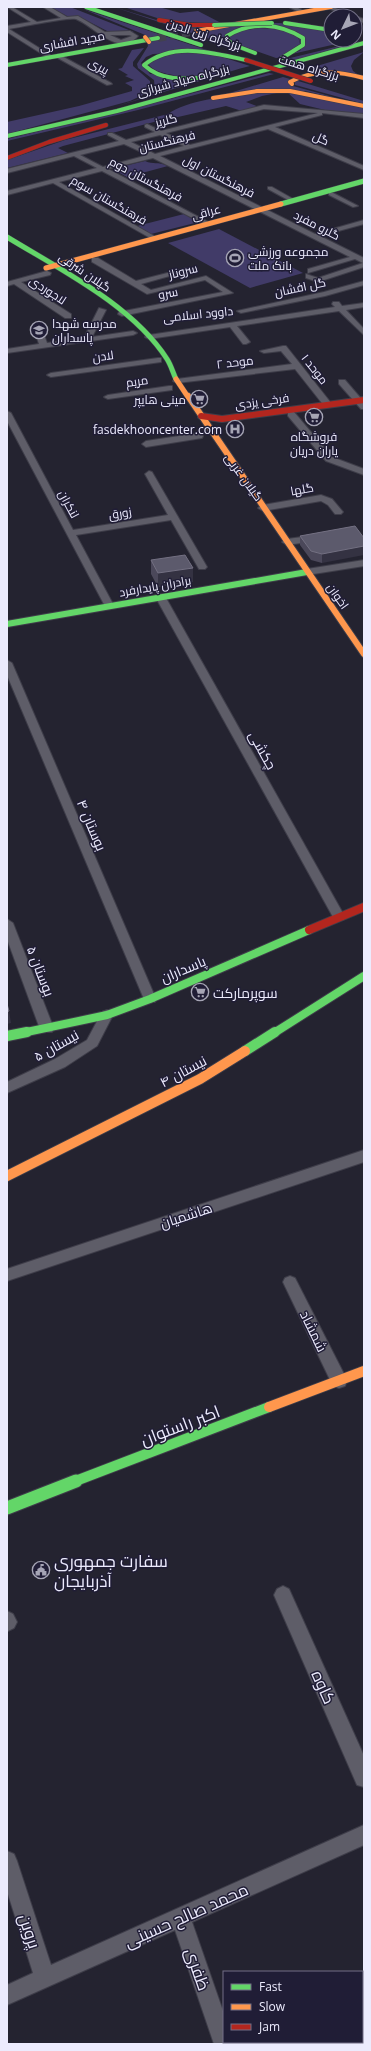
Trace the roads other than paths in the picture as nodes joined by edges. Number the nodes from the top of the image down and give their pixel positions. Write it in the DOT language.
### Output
graph roads {
  1 [pos="8,7"];
  2 [pos="46,7"];
  3 [pos="76,7"];
  4 [pos="86,7"];
  5 [pos="108,7"];
  6 [pos="292,7"];
  7 [pos="330,7"];
  8 [pos="304,12"];
  9 [pos="148,17"];
  10 [pos="66,18"];
  11 [pos="36,23"];
  12 [pos="323,28"];
  13 [pos="7,29"];
  14 [pos="196,31"];
  15 [pos="106,34"];
  16 [pos="158,38"];
  17 [pos="364,39"];
  18 [pos="145,40"];
  19 [pos="364,43"];
  20 [pos="364,50"];
  21 [pos="54,56"];
  22 [pos="263,57"];
  23 [pos="282,58"];
  24 [pos="246,60"];
  25 [pos="7,65"];
  26 [pos="356,68"];
  27 [pos="232,72"];
  28 [pos="364,74"];
  29 [pos="271,78"];
  30 [pos="364,78"];
  31 [pos="318,81"];
  32 [pos="109,84"];
  33 [pos="351,85"];
  34 [pos="364,106"];
  35 [pos="332,112"];
  36 [pos="203,113"];
  37 [pos="93,116"];
  38 [pos="364,116"];
  39 [pos="177,119"];
  40 [pos="216,119"];
  41 [pos="358,123"];
  42 [pos="190,125"];
  43 [pos="148,126"];
  44 [pos="269,127"];
  45 [pos="109,128"];
  46 [pos="162,132"];
  47 [pos="7,136"];
  48 [pos="125,142"];
  49 [pos="7,143"];
  50 [pos="190,147"];
  51 [pos="7,148"];
  52 [pos="74,154"];
  53 [pos="154,156"];
  54 [pos="7,158"];
  55 [pos="104,168"];
  56 [pos="364,168"];
  57 [pos="7,171"];
  58 [pos="53,181"];
  59 [pos="364,181"];
  60 [pos="364,184"];
  61 [pos="270,188"];
  62 [pos="7,193"];
  63 [pos="331,194"];
  64 [pos="292,200"];
  65 [pos="354,206"];
  66 [pos="263,211"];
  67 [pos="364,222"];
  68 [pos="208,224"];
  69 [pos="314,236"];
  70 [pos="7,237"];
  71 [pos="154,238"];
  72 [pos="356,257"];
  73 [pos="45,260"];
  74 [pos="95,260"];
  75 [pos="364,261"];
  76 [pos="364,265"];
  77 [pos="57,268"];
  78 [pos="42,270"];
  79 [pos="187,270"];
  80 [pos="327,277"];
  81 [pos="7,280"];
  82 [pos="16,282"];
  83 [pos="364,283"];
  84 [pos="7,284"];
  85 [pos="135,284"];
  86 [pos="347,286"];
  87 [pos="195,290"];
  88 [pos="271,294"];
  89 [pos="325,294"];
  90 [pos="220,295"];
  91 [pos="283,302"];
  92 [pos="364,305"];
  93 [pos="236,307"];
  94 [pos="340,309"];
  95 [pos="109,313"];
  96 [pos="68,316"];
  97 [pos="254,321"];
  98 [pos="232,326"];
  99 [pos="364,333"];
  100 [pos="40,335"];
  101 [pos="141,335"];
  102 [pos="87,339"];
  103 [pos="246,342"];
  104 [pos="74,343"];
  105 [pos="44,347"];
  106 [pos="7,351"];
  107 [pos="264,351"];
  108 [pos="159,364"];
  109 [pos="297,366"];
  110 [pos="51,375"];
  111 [pos="177,381"];
  112 [pos="342,382"];
  113 [pos="169,388"];
  114 [pos="362,403"];
  115 [pos="113,405"];
  116 [pos="328,405"];
  117 [pos="7,413"];
  118 [pos="291,414"];
  119 [pos="199,428"];
  120 [pos="210,429"];
  121 [pos="141,435"];
  122 [pos="146,444"];
  123 [pos="152,452"];
  124 [pos="364,472"];
  125 [pos="148,474"];
  126 [pos="263,508"];
  127 [pos="338,512"];
  128 [pos="173,517"];
  129 [pos="71,533"];
  130 [pos="324,537"];
  131 [pos="276,542"];
  132 [pos="287,542"];
  133 [pos="364,563"];
  134 [pos="202,567"];
  135 [pos="303,573"];
  136 [pos="161,598"];
  137 [pos="109,606"];
  138 [pos="7,624"];
  139 [pos="364,654"];
  140 [pos="7,663"];
  141 [pos="364,907"];
  142 [pos="339,917"];
  143 [pos="7,923"];
  144 [pos="364,978"];
  145 [pos="150,999"];
  146 [pos="107,1015"];
  147 [pos="47,1029"];
  148 [pos="7,1036"];
  149 [pos="7,1088"];
  150 [pos="364,1156"];
  151 [pos="7,1176"];
  152 [pos="7,1275"];
  153 [pos="290,1282"];
  154 [pos="364,1372"];
  155 [pos="338,1381"];
  156 [pos="7,1508"];
  157 [pos="283,1595"];
  158 [pos="364,1778"];
  159 [pos="364,1835"];
  160 [pos="7,1861"];
  161 [pos="180,1917"];
  162 [pos="45,1978"];
  163 [pos="7,1995"];
  164 [pos="223,2041"];
  1 -- 11 [label="street"];
  2 -- 10 [label="street"];
  3 -- 18 [label="main road"];
  4 -- 24 [label="main road, بزرگراه زین الدین"];
  5 -- 22 [label="main road, بزرگراه زین الدین"];
  6 -- 8 [label="street"];
  7 -- 8 [label="main road"];
  8 -- 14 [label="main road"];
  9 -- 12 [label="main road, bridge"];
  10 -- 11 [label="street"];
  10 -- 15 [label="street"];
  11 -- 13 [label="street"];
  13 -- 21 [label="street, پیری"];
  15 -- 15 [label="street"];
  16 -- 18 [label="main road, مجید افشاری"];
  17 -- 23 [label="main road"];
  18 -- 21 [label="main road, مجید افشاری"];
  18 -- 37 [label="main road"];
  19 -- 37 [label="main road, بزرگراه صیاد شیرازی"];
  20 -- 29 [label="main road, بزرگراه صیاد شیرازی"];
  21 -- 25 [label="main road, مجید افشاری"];
  21 -- 32 [label="street, پیری"];
  22 -- 23 [label="main road"];
  22 -- 31 [label="main road, بزرگراه همت"];
  23 -- 27 [label="main road"];
  24 -- 27 [label="main road"];
  24 -- 31 [label="main road, بزرگراه همت, bridge"];
  26 -- 28 [label="main road"];
  27 -- 37 [label="main road"];
  29 -- 34 [label="main road"];
  29 -- 49 [label="main road, بزرگراه صیاد شیرازی"];
  30 -- 34 [label="main road"];
  31 -- 33 [label="main road, بزرگراه همت"];
  35 -- 38 [label="street, گلریز"];
  35 -- 40 [label="street, گلریز"];
  35 -- 41 [label="street"];
  35 -- 44 [label="street, فرهنگستان"];
  36 -- 40 [label="street"];
  37 -- 47 [label="main road, بزرگراه صیاد شیرازی"];
  39 -- 42 [label="street"];
  40 -- 42 [label="street, گلریز"];
  42 -- 46 [label="street, گلریز"];
  43 -- 46 [label="street"];
  44 -- 50 [label="street, فرهنگستان"];
  44 -- 56 [label="street, گل"];
  45 -- 48 [label="street, فرهنگستان اول"];
  45 -- 51 [label="main road"];
  45 -- 54 [label="main road"];
  46 -- 48 [label="street, گلریز"];
  46 -- 50 [label="street"];
  48 -- 52 [label="street, گلریز"];
  48 -- 53 [label="street, فرهنگستان اول"];
  50 -- 53 [label="street, فرهنگستان"];
  52 -- 55 [label="street, فرهنگستان دوم"];
  52 -- 57 [label="street, گلریز"];
  53 -- 55 [label="street, فرهنگستان"];
  53 -- 66 [label="street, فرهنگستان اول"];
  55 -- 58 [label="street, فرهنگستان"];
  55 -- 68 [label="street, فرهنگستان دوم"];
  58 -- 62 [label="street, فرهنگستان"];
  58 -- 71 [label="street, فرهنگستان سوم"];
  59 -- 64 [label="main road, عراقی"];
  60 -- 63 [label="main road, عراقی"];
  61 -- 64 [label="street"];
  63 -- 65 [label="street"];
  63 -- 66 [label="main road, عراقی"];
  64 -- 66 [label="main road, عراقی"];
  66 -- 68 [label="main road, عراقی"];
  66 -- 69 [label="street, گلرو مفرد"];
  66 -- 74 [label="main road, عراقی"];
  67 -- 69 [label="street"];
  68 -- 71 [label="main road, عراقی"];
  69 -- 72 [label="street, گلرو مفرد"];
  70 -- 73 [label="main road, گیلان شرقی"];
  71 -- 77 [label="main road, عراقی"];
  72 -- 75 [label="street, گلرو مفرد"];
  72 -- 80 [label="street"];
  73 -- 77 [label="main road, گیلان شرقی"];
  73 -- 78 [label="main road"];
  74 -- 77 [label="main road, عراقی"];
  74 -- 85 [label="street, سروناز"];
  76 -- 80 [label="street"];
  77 -- 78 [label="main road"];
  77 -- 95 [label="main road, گیلان شرقی"];
  78 -- 81 [label="street"];
  78 -- 82 [label="street"];
  79 -- 85 [label="street, سرو"];
  80 -- 86 [label="street"];
  82 -- 84 [label="street"];
  82 -- 96 [label="street, لاجوردی"];
  83 -- 86 [label="street, گل افشان"];
  85 -- 87 [label="street, سروناز"];
  86 -- 89 [label="street, گل افشان"];
  87 -- 90 [label="street, سرو"];
  87 -- 90 [label="street, سروناز"];
  87 -- 95 [label="street, سرو"];
  88 -- 91 [label="street"];
  89 -- 91 [label="street, گل افشان"];
  89 -- 94 [label="street"];
  90 -- 93 [label="street"];
  91 -- 93 [label="street, گل افشان"];
  92 -- 94 [label="street, داوود اسلامی"];
  93 -- 97 [label="street"];
  94 -- 97 [label="street, داوود اسلامی"];
  94 -- 99 [label="street"];
  95 -- 101 [label="main road, گیلان شرقی"];
  95 -- 102 [label="street"];
  97 -- 98 [label="street, داوود اسلامی"];
  97 -- 101 [label="street, داوود اسلامی"];
  98 -- 101 [label="street, داوود اسلامی"];
  98 -- 103 [label="street"];
  100 -- 105 [label="street"];
  101 -- 102 [label="street, داوود اسلامی"];
  101 -- 104 [label="street, داوود اسلامی"];
  101 -- 108 [label="main road"];
  101 -- 111 [label="main road"];
  102 -- 104 [label="street, داوود اسلامی"];
  104 -- 105 [label="street, داوود اسلامی"];
  105 -- 106 [label="street, داوود اسلامی"];
  107 -- 109 [label="street, موحد ۱"];
  108 -- 110 [label="street, لادن"];
  109 -- 111 [label="street, موحد ۲"];
  109 -- 116 [label="street, موحد ۱"];
  111 -- 119 [label="main road"];
  112 -- 114 [label="street"];
  113 -- 115 [label="street, مریم"];
  114 -- 116 [label="main road, فرخی یزدی"];
  116 -- 118 [label="main road, فرخی یزدی"];
  116 -- 119 [label="main road, فرخی یزدی"];
  117 -- 129 [label="street, لنکران"];
  118 -- 120 [label="main road, فرخی یزدی"];
  118 -- 124 [label="street"];
  119 -- 120 [label="main road, فرخی یزدی"];
  119 -- 122 [label="street"];
  120 -- 126 [label="main road, گیلان غربی"];
  121 -- 122 [label="street"];
  122 -- 123 [label="street"];
  125 -- 128 [label="street"];
  126 -- 127 [label="street, گلها"];
  126 -- 132 [label="main road, گیلان غربی"];
  128 -- 129 [label="street, زورق"];
  128 -- 134 [label="street"];
  129 -- 137 [label="street, لنکران"];
  130 -- 132 [label="street"];
  131 -- 135 [label="main road"];
  132 -- 135 [label="main road, گیلان غربی"];
  133 -- 135 [label="street"];
  135 -- 136 [label="main road, برادران پایدارفرد"];
  135 -- 139 [label="main road, اخوان"];
  136 -- 137 [label="main road, برادران پایدارفرد"];
  136 -- 142 [label="street, چکشی"];
  137 -- 138 [label="main road, برادران پایدارفرد"];
  140 -- 145 [label="street, بوستان ۴"];
  141 -- 142 [label="main road, پاسداران"];
  142 -- 145 [label="main road, پاسداران"];
  143 -- 147 [label="street, بوستان ۵"];
  144 -- 151 [label="main road, نیستان ۴"];
  145 -- 146 [label="main road, پاسداران"];
  146 -- 147 [label="main road, پاسداران"];
  146 -- 149 [label="street, نیستان ۵"];
  147 -- 148 [label="main road, پاسداران"];
  150 -- 152 [label="street, هاشمیان"];
  153 -- 155 [label="street, شمشاد"];
  154 -- 155 [label="main road, اکبر راستوان"];
  155 -- 156 [label="main road, اکبر راستوان"];
  157 -- 158 [label="street, کاوه"];
  159 -- 161 [label="street, محمد صالح حسینی"];
  160 -- 162 [label="street, پروین"];
  161 -- 162 [label="street, محمد صالح حسینی"];
  161 -- 164 [label="street, ظفری"];
  162 -- 163 [label="street, محمد صالح حسینی"];
}
